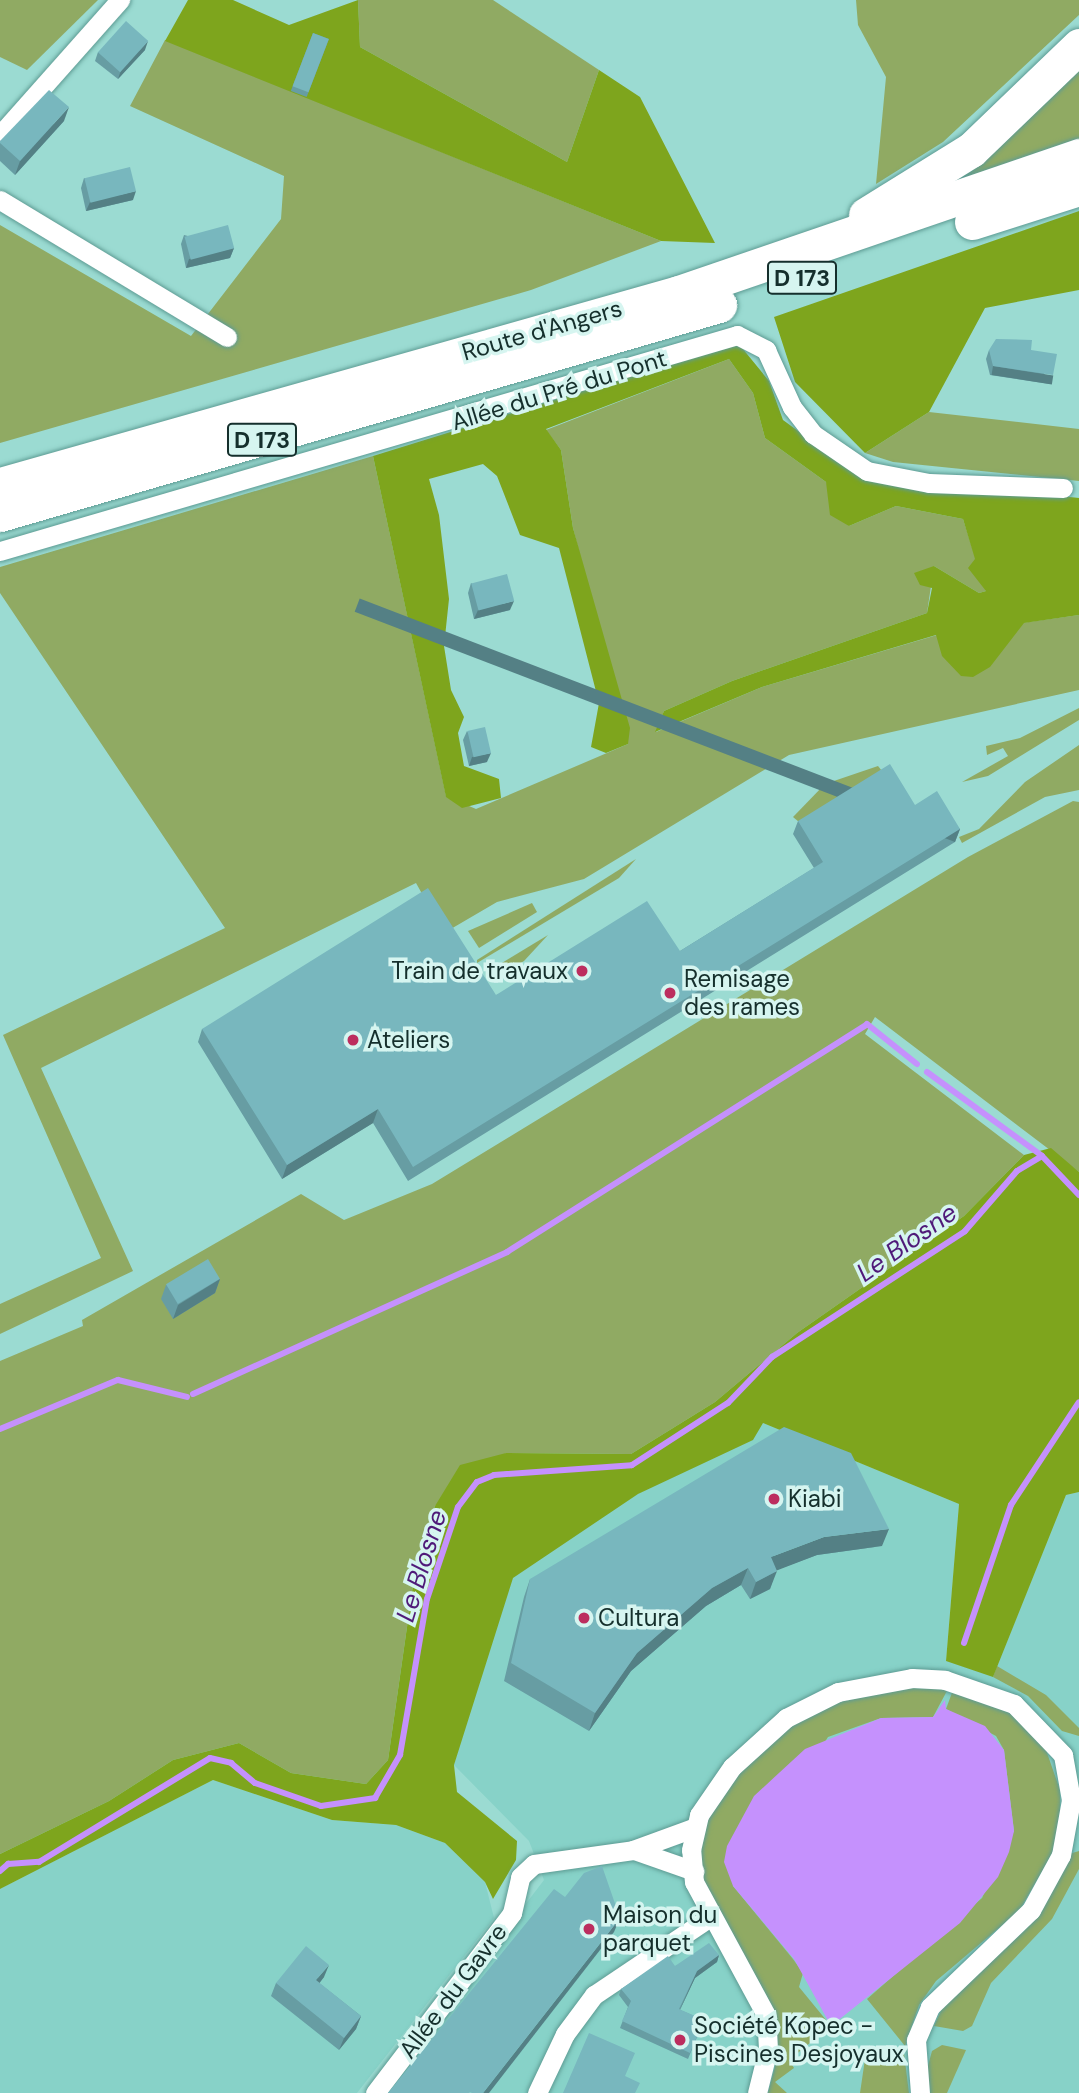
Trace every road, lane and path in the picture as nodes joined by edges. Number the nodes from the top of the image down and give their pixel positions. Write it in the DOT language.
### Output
graph roads {
  1 [pos="120,0"];
  2 [pos="1079,46"];
  3 [pos="0,135"];
  4 [pos="1079,156"];
  5 [pos="1079,188"];
  6 [pos="0,200"];
  7 [pos="620,306"];
  8 [pos="227,337"];
  9 [pos="0,485"];
  10 [pos="1063,488"];
  11 [pos="0,514"];
  12 [pos="0,551"];
  13 [pos="1071,1753"];
  14 [pos="696,1827"];
  15 [pos="634,1850"];
  16 [pos="694,1871"];
  17 [pos="710,1917"];
  18 [pos="374,2093"];
  19 [pos="537,2093"];
  20 [pos="757,2093"];
  21 [pos="920,2093"];
  1 -- 3 [label="street"];
  2 -- 7 [label="highway"];
  4 -- 7 [label="highway, Route d'Angers / D 173"];
  5 -- 11 [label="highway, Route d'Angers / D 173"];
  6 -- 8 [label="street"];
  7 -- 9 [label="highway, Route d'Angers / D 173"];
  10 -- 12 [label="street, Allée du Pré du Pont"];
  13 -- 14 [label="street"];
  13 -- 21 [label="street"];
  14 -- 15 [label="street, Allée du Gavre"];
  14 -- 16 [label="street"];
  15 -- 16 [label="street, Allée du Gavre"];
  15 -- 18 [label="street, Allée du Gavre"];
  16 -- 17 [label="street"];
  17 -- 19 [label="street"];
  17 -- 20 [label="street"];
}
